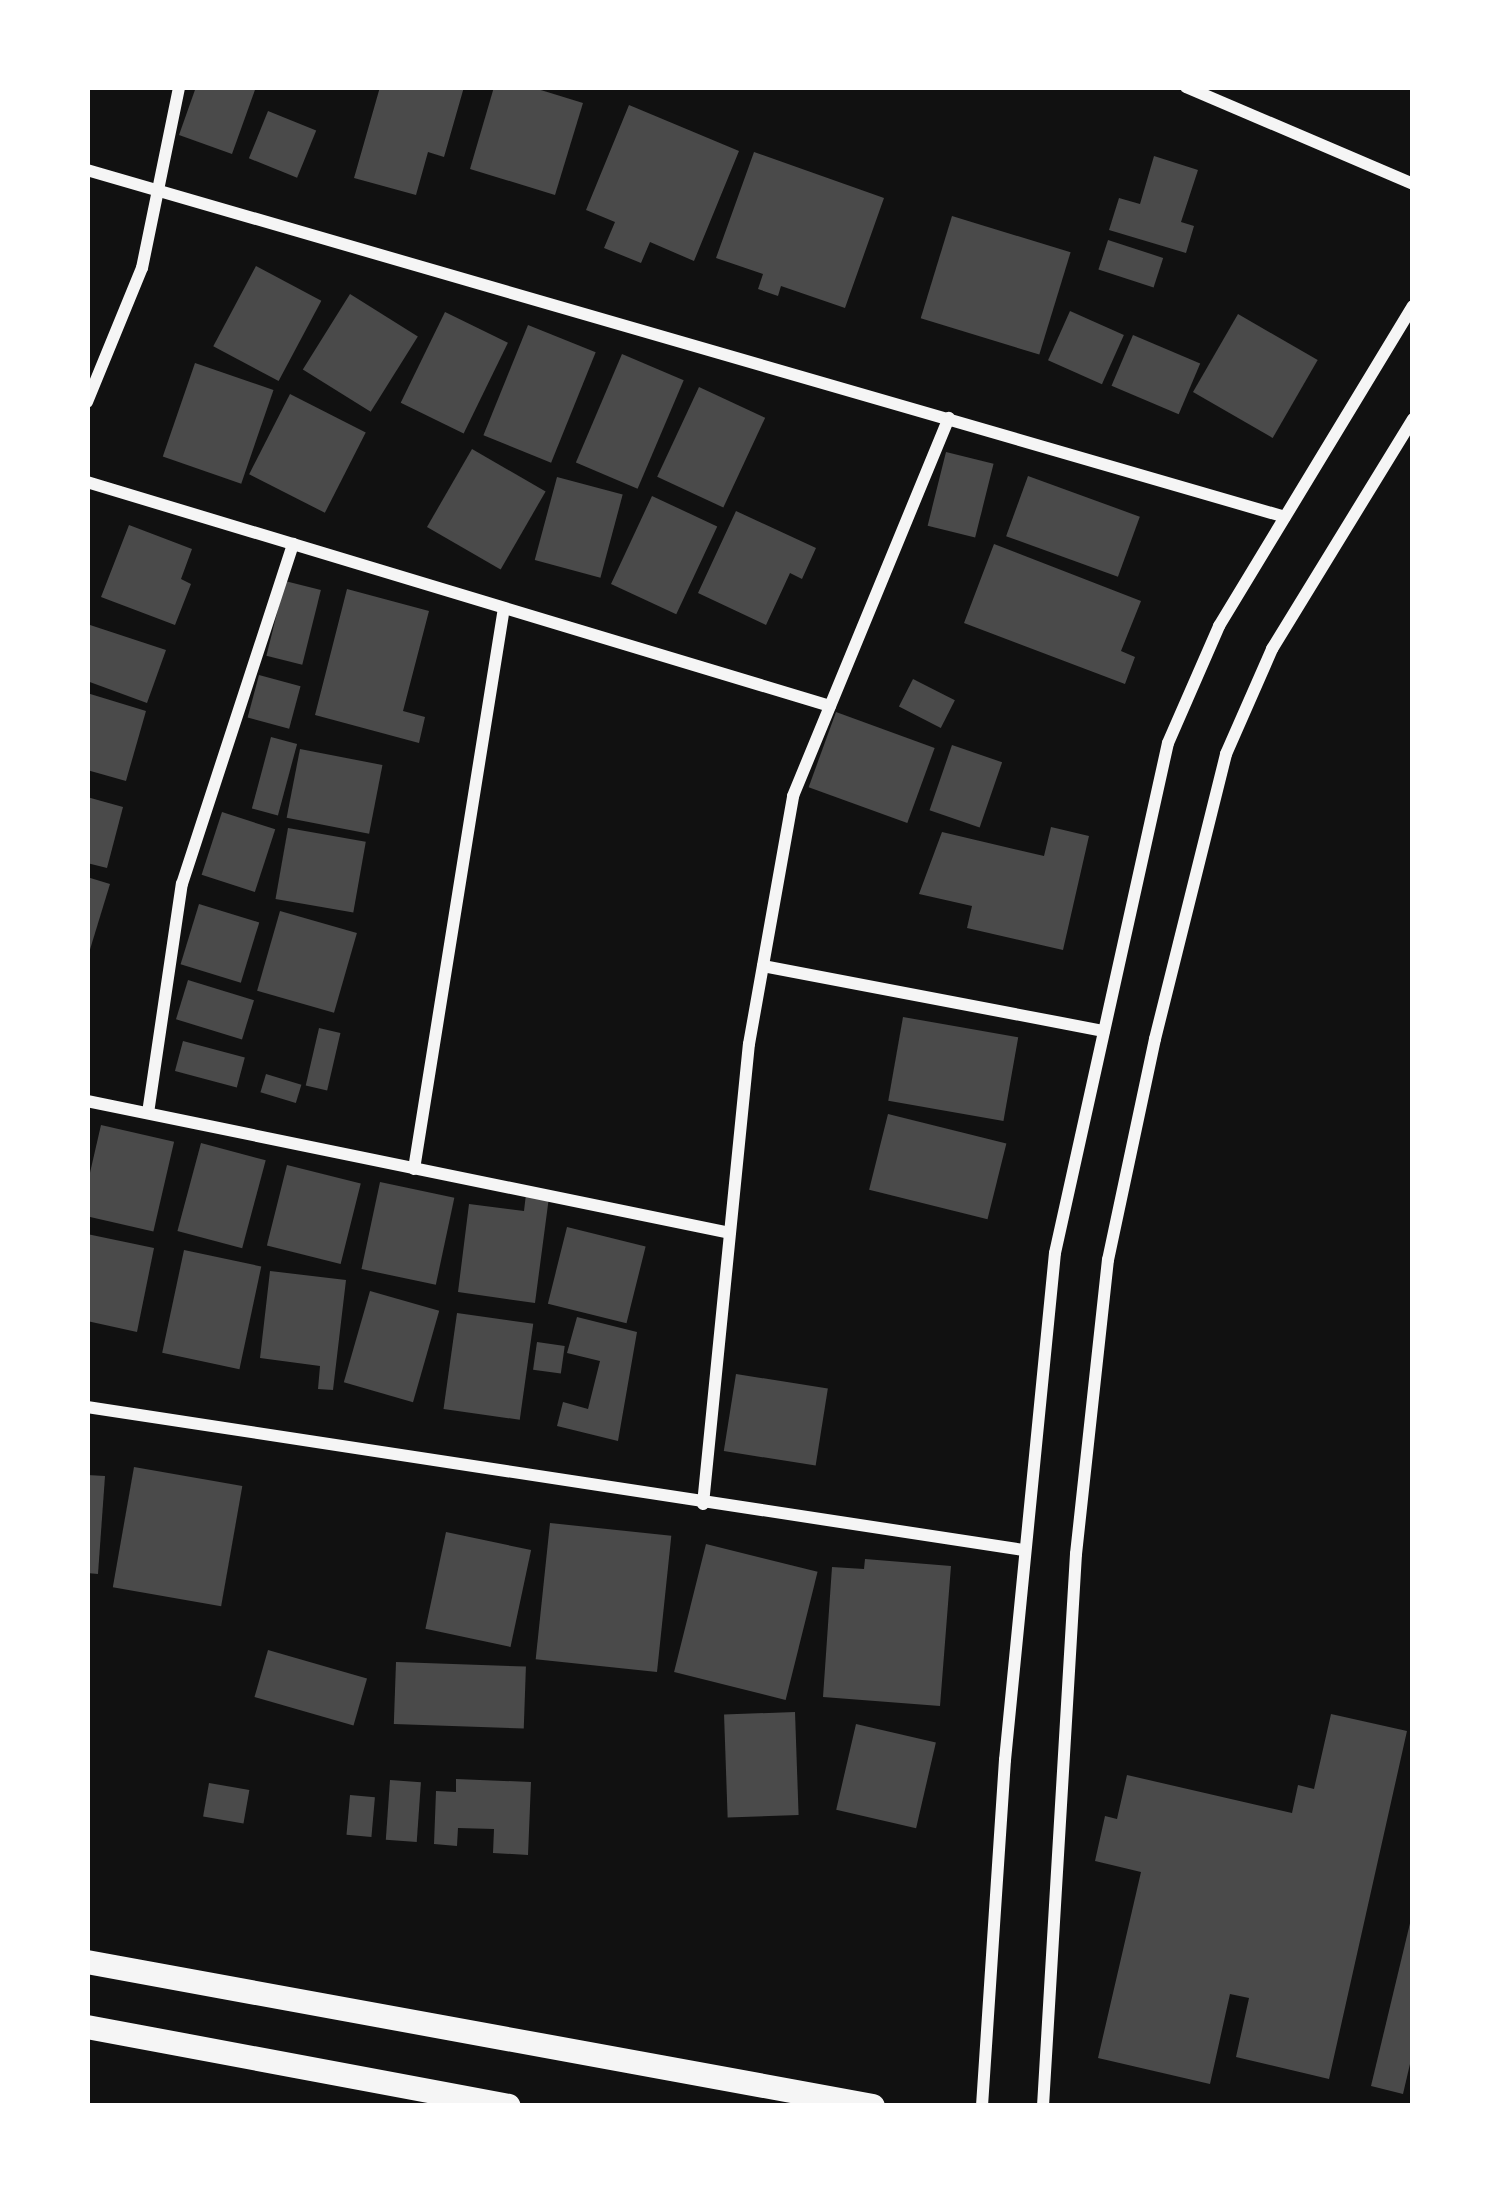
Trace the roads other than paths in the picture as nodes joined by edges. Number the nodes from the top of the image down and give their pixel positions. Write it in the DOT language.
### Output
graph roads {
  1 [pos="179,87"];
  2 [pos="1186,87"];
  3 [pos="87,170"];
  4 [pos="1413,184"];
  5 [pos="158,191"];
  6 [pos="1413,306"];
  7 [pos="87,401"];
  8 [pos="949,418"];
  9 [pos="1413,418"];
  10 [pos="87,482"];
  11 [pos="1285,517"];
  12 [pos="293,544"];
  13 [pos="504,608"];
  14 [pos="830,706"];
  15 [pos="763,966"];
  16 [pos="1104,1031"];
  17 [pos="87,1101"];
  18 [pos="148,1113"];
  19 [pos="414,1169"];
  20 [pos="730,1232"];
  21 [pos="87,1407"];
  22 [pos="703,1504"];
  23 [pos="1024,1550"];
  24 [pos="87,1962"];
  25 [pos="87,2027"];
  26 [pos="509,2106"];
  27 [pos="873,2106"];
  28 [pos="982,2106"];
  29 [pos="1043,2106"];
  1 -- 5 [label="street"];
  2 -- 4 [label="street"];
  3 -- 5 [label="street"];
  5 -- 7 [label="street"];
  5 -- 8 [label="street"];
  6 -- 11 [label="street"];
  8 -- 11 [label="street"];
  8 -- 14 [label="street"];
  9 -- 29 [label="street"];
  10 -- 12 [label="street"];
  11 -- 16 [label="street"];
  12 -- 13 [label="street"];
  12 -- 18 [label="street"];
  13 -- 14 [label="street"];
  13 -- 19 [label="street"];
  14 -- 15 [label="street"];
  15 -- 16 [label="street"];
  15 -- 20 [label="street"];
  16 -- 23 [label="street"];
  17 -- 18 [label="street"];
  18 -- 19 [label="street"];
  19 -- 20 [label="street"];
  20 -- 22 [label="street"];
  21 -- 22 [label="street"];
  22 -- 23 [label="street"];
  23 -- 28 [label="street"];
  24 -- 27 [label="main road"];
  25 -- 26 [label="main road"];
}
